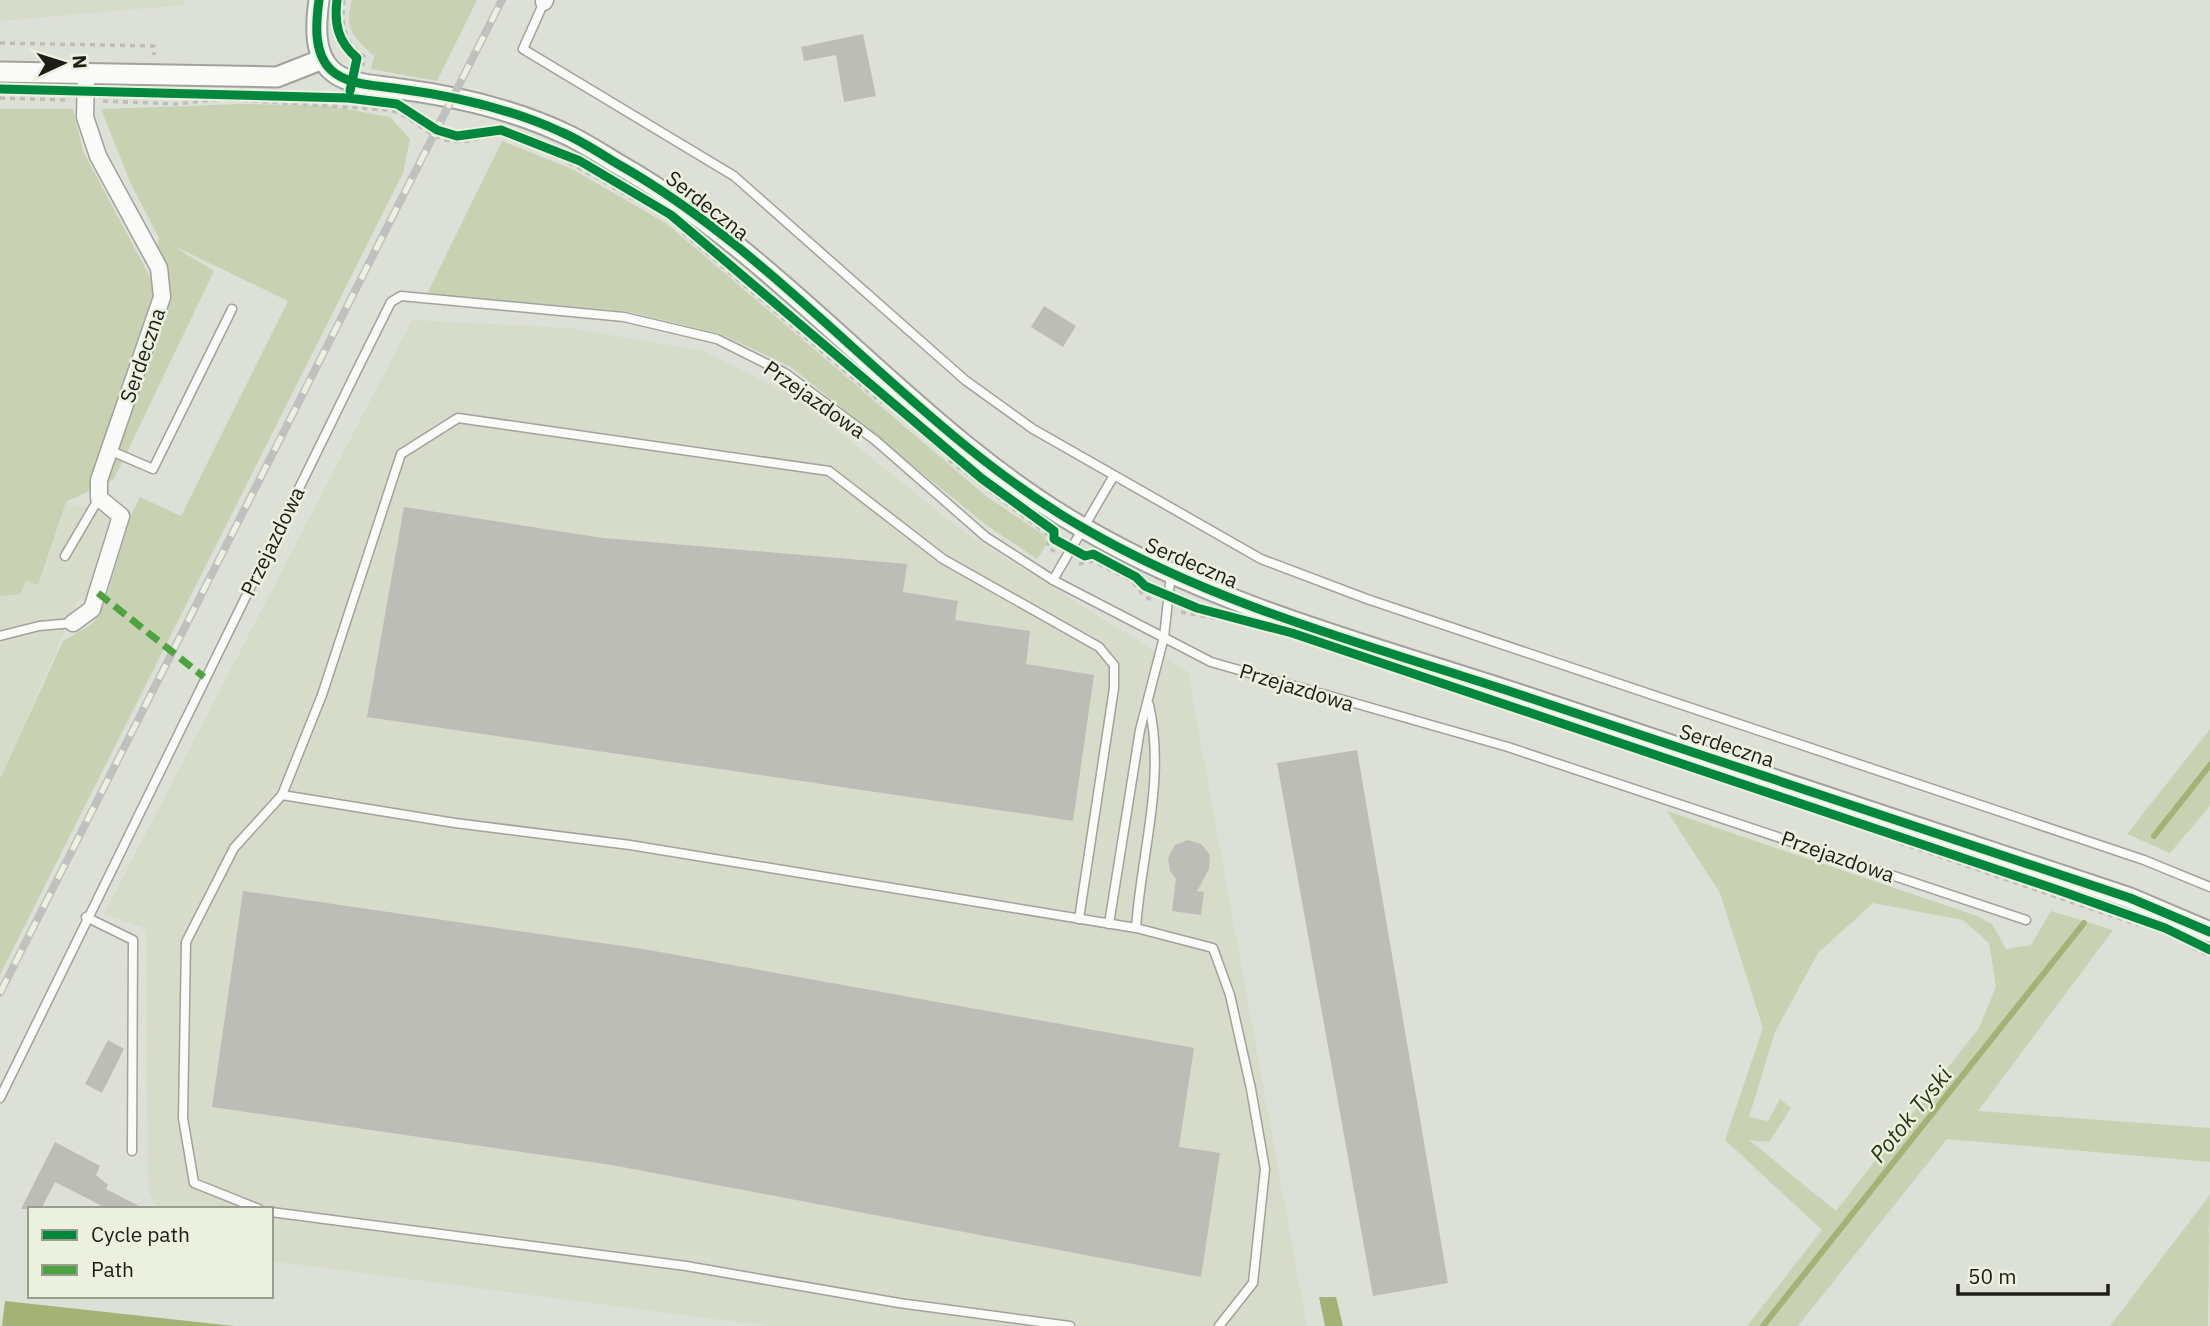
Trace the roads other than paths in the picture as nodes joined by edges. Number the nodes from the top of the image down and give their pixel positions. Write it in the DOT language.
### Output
graph roads {
  1 [pos="319,0"];
  2 [pos="545,1"];
  3 [pos="323,60"];
  4 [pos="0,72"];
  5 [pos="86,83"];
  6 [pos="232,309"];
  7 [pos="109,450"];
  8 [pos="1113,477"];
  9 [pos="99,498"];
  10 [pos="1082,528"];
  11 [pos="65,556"];
  12 [pos="1171,574"];
  13 [pos="1053,580"];
  14 [pos="73,623"];
  15 [pos="0,636"];
  16 [pos="1164,637"];
  17 [pos="1149,705"];
  18 [pos="282,795"];
  19 [pos="2210,887"];
  20 [pos="86,917"];
  21 [pos="1079,919"];
  22 [pos="2026,920"];
  23 [pos="1109,923"];
  24 [pos="1136,928"];
  25 [pos="2210,932"];
  26 [pos="0,1098"];
  27 [pos="132,1151"];
  28 [pos="254,1207"];
  29 [pos="273,1212"];
  30 [pos="1070,1326"];
  31 [pos="1219,1326"];
  1 -- 3 [label="street"];
  2 -- 8 [label="lane"];
  3 -- 5 [label="street"];
  3 -- 10 [label="street, Serdeczna"];
  4 -- 5 [label="street"];
  5 -- 7 [label="street, Serdeczna"];
  6 -- 7 [label="lane"];
  7 -- 9 [label="street, Serdeczna"];
  8 -- 10 [label="lane"];
  8 -- 19 [label="lane"];
  9 -- 11 [label="lane"];
  9 -- 14 [label="street"];
  10 -- 12 [label="street, Serdeczna"];
  10 -- 13 [label="lane"];
  12 -- 16 [label="lane"];
  12 -- 25 [label="street, Serdeczna"];
  13 -- 16 [label="lane, Przejazdowa"];
  13 -- 20 [label="lane, Przejazdowa"];
  14 -- 15 [label="lane"];
  16 -- 17 [label="lane"];
  16 -- 22 [label="lane, Przejazdowa"];
  17 -- 23 [label="lane"];
  17 -- 24 [label="lane"];
  18 -- 21 [label="lane"];
  18 -- 21 [label="lane"];
  18 -- 28 [label="lane"];
  20 -- 26 [label="lane, Przejazdowa"];
  20 -- 27 [label="lane"];
  21 -- 23 [label="lane"];
  23 -- 24 [label="lane"];
  24 -- 31 [label="lane"];
  29 -- 30 [label="lane"];
}
